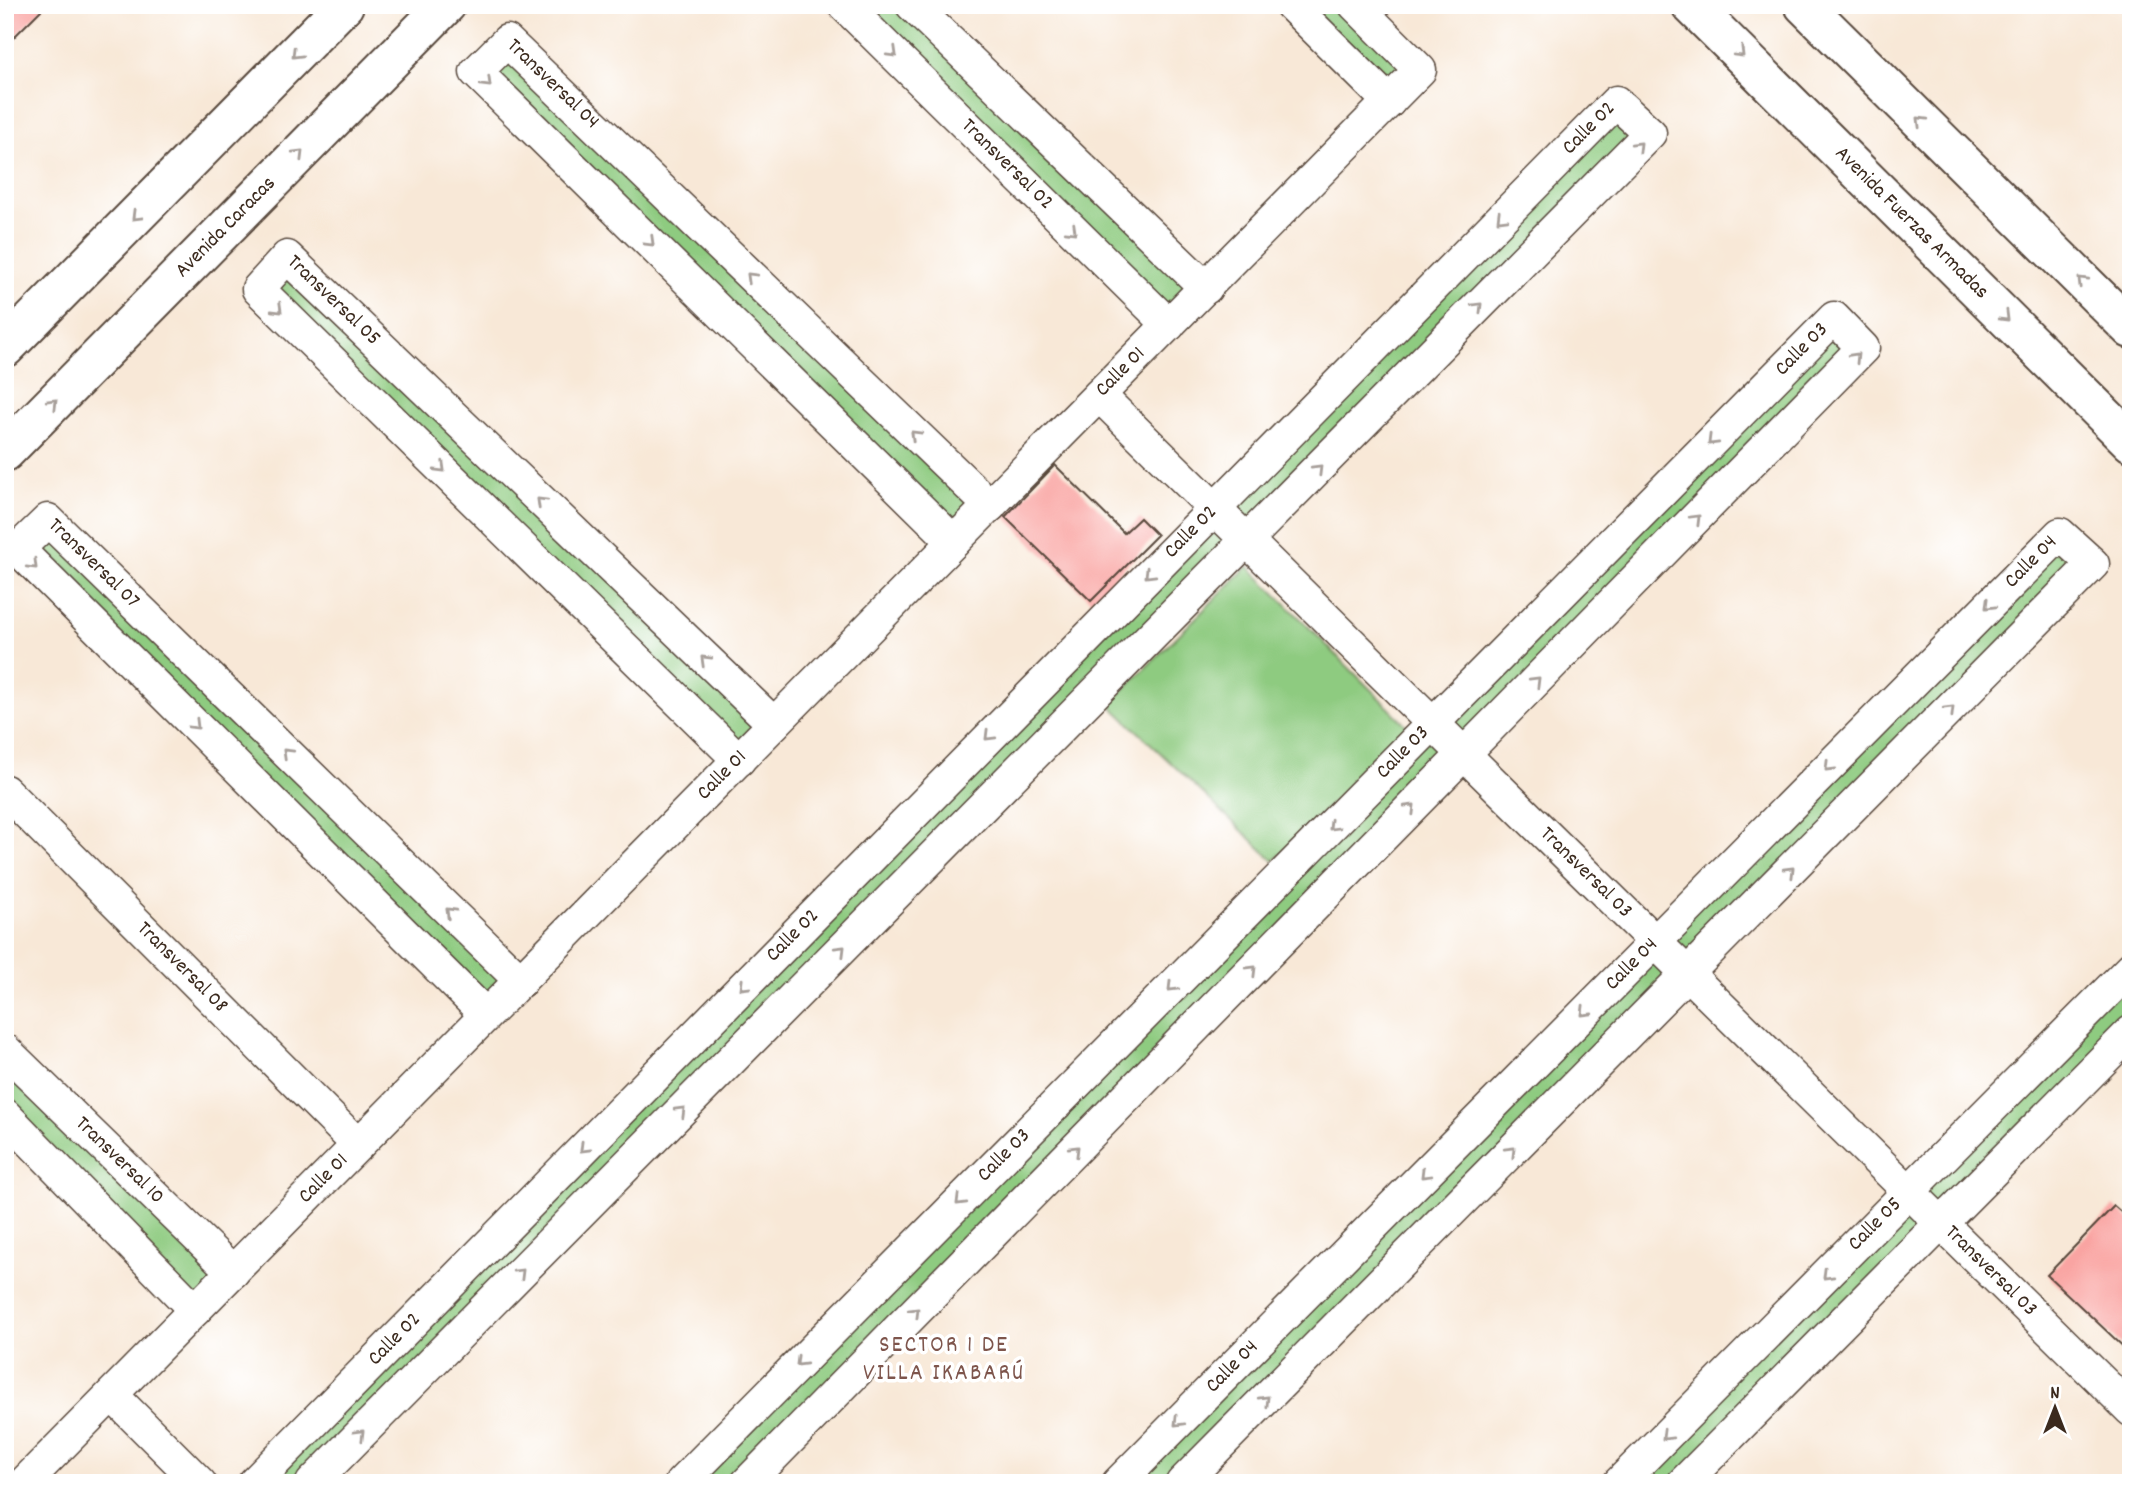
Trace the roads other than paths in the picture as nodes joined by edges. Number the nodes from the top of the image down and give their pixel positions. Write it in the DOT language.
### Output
graph roads {
  1 [pos="344,5"];
  2 [pos="446,5"];
  3 [pos="844,5"];
  4 [pos="912,5"];
  5 [pos="1291,5"];
  6 [pos="1355,5"];
  7 [pos="1692,5"];
  8 [pos="1804,5"];
  9 [pos="1389,102"];
  10 [pos="1206,288"];
  11 [pos="1169,325"];
  12 [pos="2131,329"];
  13 [pos="5,348"];
  14 [pos="1099,395"];
  15 [pos="2131,442"];
  16 [pos="5,452"];
  17 [pos="990,506"];
  18 [pos="1214,508"];
  19 [pos="1247,541"];
  20 [pos="954,542"];
  21 [pos="1606,548"];
  22 [pos="1637,578"];
  23 [pos="1433,723"];
  24 [pos="774,724"];
  25 [pos="1861,734"];
  26 [pos="1464,755"];
  27 [pos="739,760"];
  28 [pos="1894,766"];
  29 [pos="5,791"];
  30 [pos="1654,941"];
  31 [pos="2131,968"];
  32 [pos="1689,975"];
  33 [pos="521,981"];
  34 [pos="486,1016"];
  35 [pos="2082,1017"];
  36 [pos="2122,1040"];
  37 [pos="5,1050"];
  38 [pos="2031,1069"];
  39 [pos="2063,1099"];
  40 [pos="5,1115"];
  41 [pos="616,1116"];
  42 [pos="358,1145"];
  43 [pos="645,1147"];
  44 [pos="1910,1192"];
  45 [pos="1940,1222"];
  46 [pos="233,1272"];
  47 [pos="195,1310"];
  48 [pos="835,1327"];
  49 [pos="869,1359"];
  50 [pos="1734,1367"];
  51 [pos="111,1395"];
  52 [pos="1766,1398"];
  53 [pos="2131,1410"];
  54 [pos="24,1483"];
  55 [pos="200,1483"];
  56 [pos="254,1483"];
  57 [pos="312,1483"];
  58 [pos="681,1483"];
  59 [pos="747,1483"];
  60 [pos="1118,1483"];
  61 [pos="1182,1483"];
  62 [pos="1619,1483"];
  63 [pos="1683,1483"];
  1 -- 13 [label="street, one-way"];
  16 -- 2 [label="street, Avenida Caracas, one-way"];
  3 -- 11 [label="street, Transversal 02, one-way"];
  4 -- 10 [label="street"];
  5 -- 9 [label="street"];
  6 -- 9 [label="street, Calle 01"];
  7 -- 15 [label="street, Avenida Fuerzas Armadas, one-way"];
  12 -- 8 [label="street, one-way"];
  9 -- 10 [label="street, Calle 01"];
  10 -- 11 [label="street, Calle 01"];
  11 -- 14 [label="street, Calle 01"];
  14 -- 17 [label="street, Calle 01"];
  14 -- 18 [label="street, Transversal 03"];
  17 -- 20 [label="street, Calle 01"];
  17 -- 20 [label="street, Transversal 04, one-way"];
  18 -- 19 [label="street, Transversal 03"];
  19 -- 18 [label="street, Calle 02, one-way"];
  18 -- 41 [label="street, Calle 02, one-way"];
  19 -- 23 [label="street, Transversal 03"];
  43 -- 19 [label="street, Calle 02, one-way"];
  20 -- 24 [label="street, Calle 01"];
  21 -- 22 [label="street"];
  22 -- 21 [label="street, Calle 03, one-way"];
  21 -- 23 [label="street, Calle 03"];
  26 -- 22 [label="street, Calle 03, one-way"];
  23 -- 26 [label="street, Transversal 03"];
  23 -- 48 [label="street, Calle 03, one-way"];
  24 -- 27 [label="street, Calle 01"];
  24 -- 27 [label="street, Transversal 05, one-way"];
  25 -- 28 [label="street"];
  28 -- 25 [label="street, Calle 04, one-way"];
  25 -- 30 [label="street, Calle 04, one-way"];
  26 -- 30 [label="street, Transversal 03"];
  49 -- 26 [label="street, Calle 03, one-way"];
  27 -- 33 [label="street, Calle 01"];
  32 -- 28 [label="street, Calle 04, one-way"];
  29 -- 42 [label="street, Transversal 08"];
  30 -- 32 [label="street, Transversal 03"];
  30 -- 60 [label="street, Calle 04, one-way"];
  31 -- 35 [label="street, Calle 05"];
  32 -- 44 [label="street, Transversal 03"];
  61 -- 32 [label="street, Calle 04, one-way"];
  33 -- 34 [label="street, Calle 01"];
  33 -- 34 [label="street, Transversal 07, one-way"];
  34 -- 42 [label="street, Calle 01"];
  35 -- 36 [label="street"];
  35 -- 38 [label="street, Calle 05"];
  36 -- 39 [label="street, Calle 05"];
  37 -- 46 [label="street, Transversal 10"];
  38 -- 39 [label="street"];
  38 -- 44 [label="street, Calle 05"];
  39 -- 45 [label="street, Calle 05"];
  40 -- 47 [label="street"];
  41 -- 43 [label="street"];
  41 -- 56 [label="street, Calle 02, one-way"];
  42 -- 46 [label="street, Calle 01"];
  57 -- 43 [label="street, Calle 02, one-way"];
  44 -- 45 [label="street, Transversal 03"];
  44 -- 50 [label="street, Calle 05, one-way"];
  45 -- 52 [label="street, Calle 05"];
  45 -- 53 [label="street, Transversal 03"];
  46 -- 47 [label="street, Calle 01"];
  47 -- 51 [label="street, Calle 01"];
  48 -- 49 [label="street"];
  48 -- 58 [label="street, Calle 03, one-way"];
  49 -- 59 [label="street, Calle 03"];
  50 -- 52 [label="street"];
  50 -- 62 [label="street, Calle 05, one-way"];
  51 -- 54 [label="street, Calle 01"];
  51 -- 55 [label="street"];
  52 -- 63 [label="street, Calle 05"];
}
